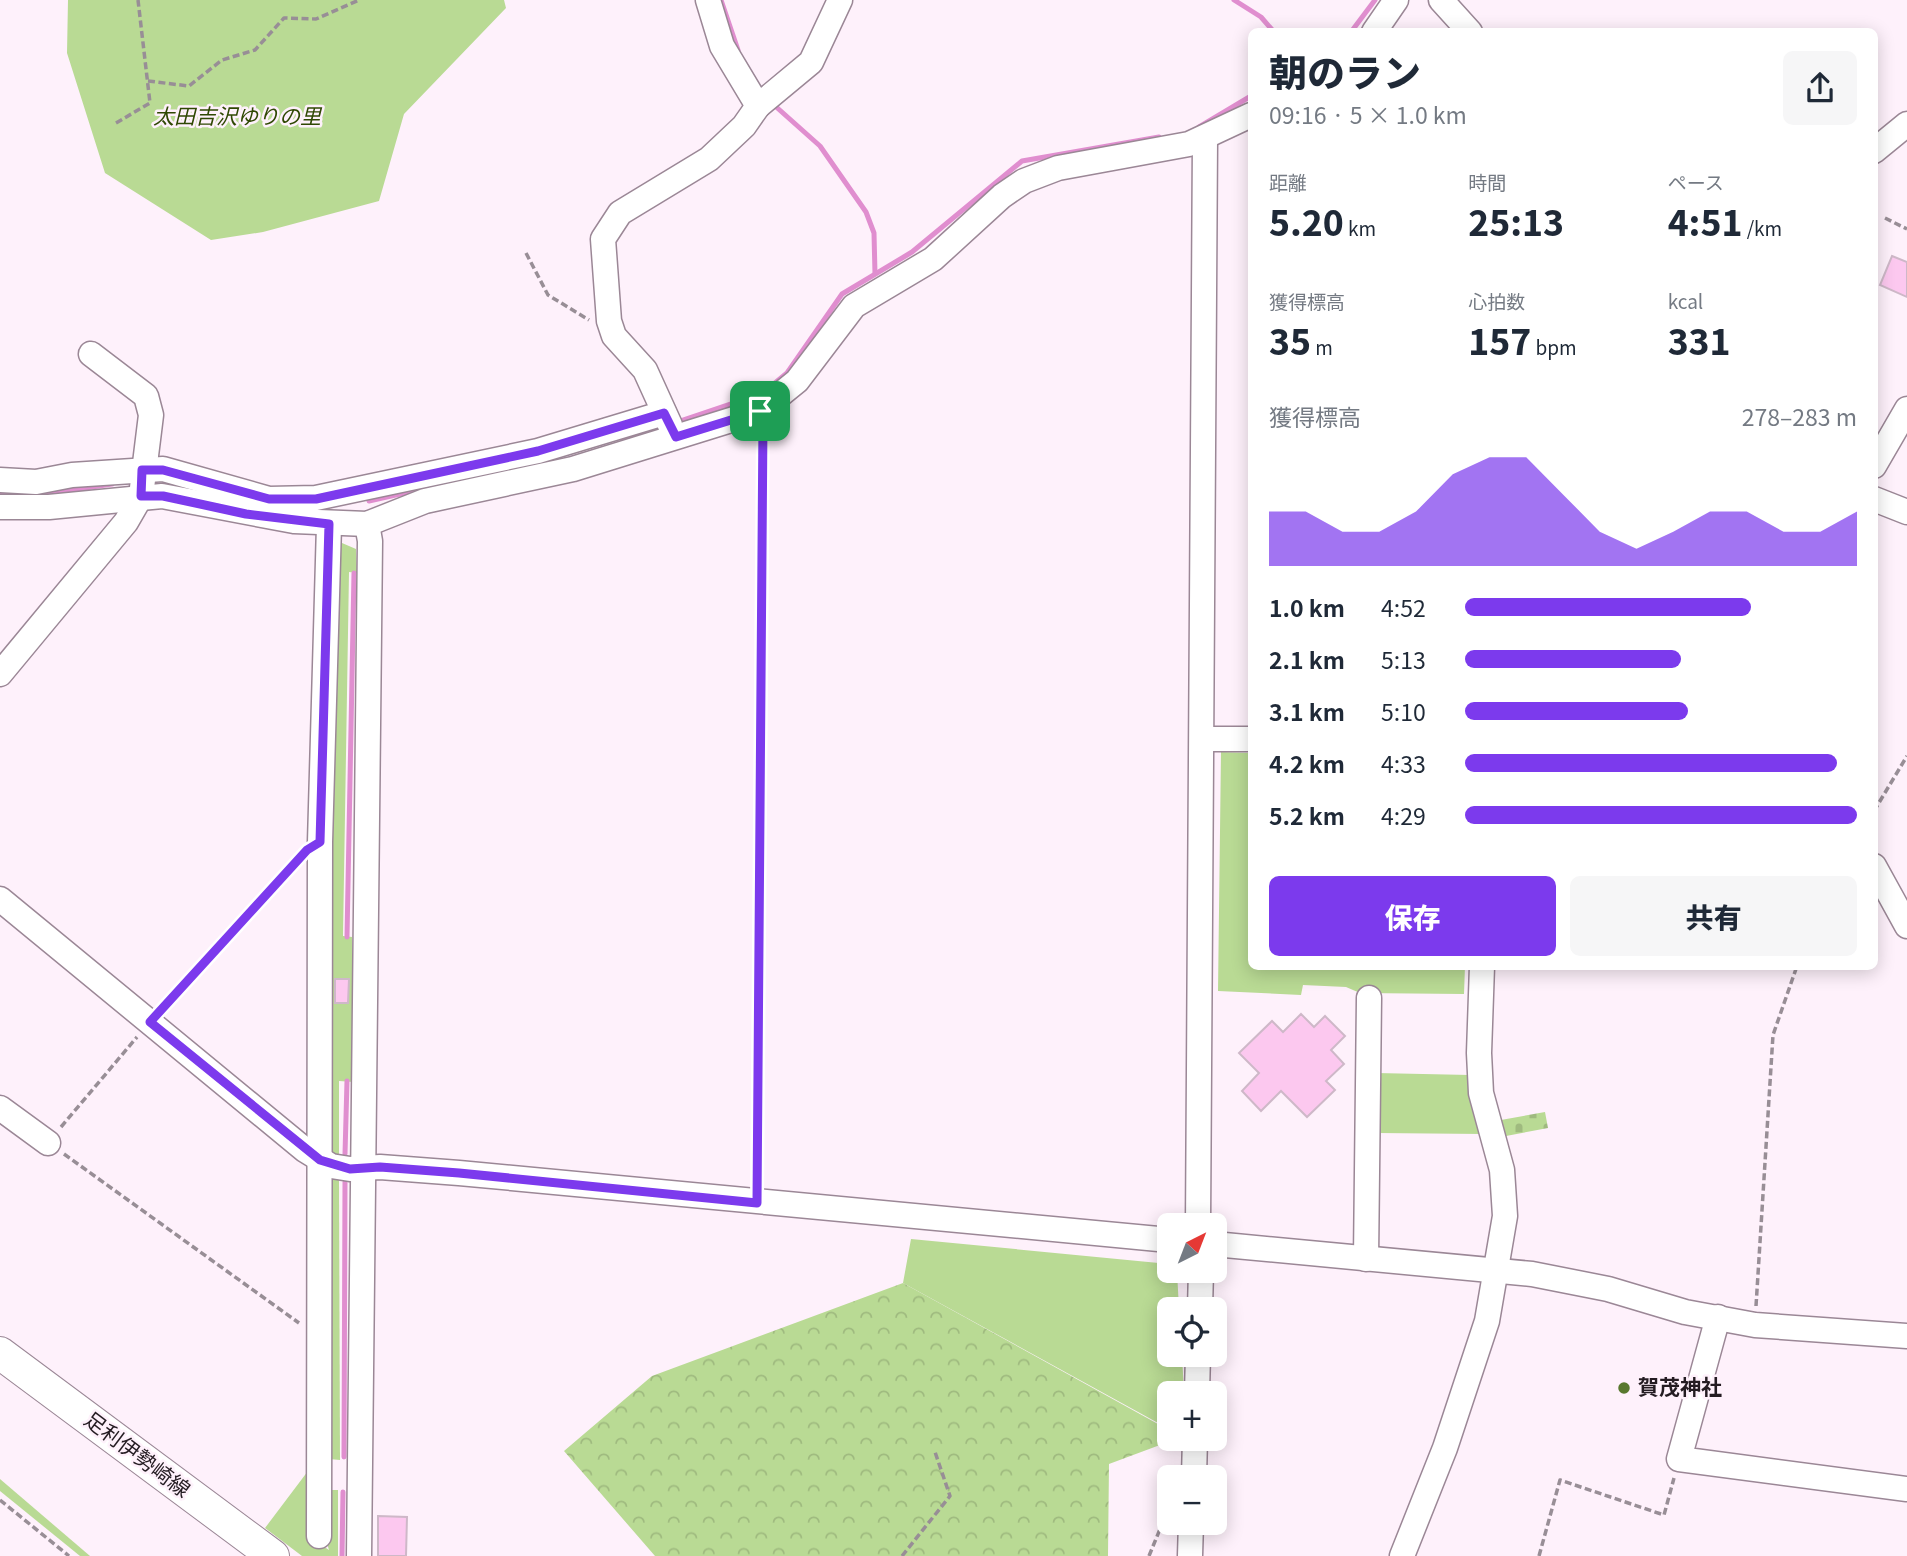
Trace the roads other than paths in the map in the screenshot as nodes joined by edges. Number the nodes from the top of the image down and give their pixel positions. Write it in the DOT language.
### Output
graph roads {
  1 [pos="708,0"];
  2 [pos="840,0"];
  3 [pos="1396,0"];
  4 [pos="1448,2"];
  5 [pos="1377,28"];
  6 [pos="1467,28"];
  7 [pos="758,106"];
  8 [pos="1248,117"];
  9 [pos="1907,124"];
  10 [pos="1205,139"];
  11 [pos="1878,148"];
  12 [pos="91,354"];
  13 [pos="1907,409"];
  14 [pos="665,413"];
  15 [pos="676,437"];
  16 [pos="1878,459"];
  17 [pos="0,480"];
  18 [pos="142,484"];
  19 [pos="1878,501"];
  20 [pos="0,507"];
  21 [pos="1907,512"];
  22 [pos="329,524"];
  23 [pos="367,524"];
  24 [pos="0,674"];
  25 [pos="1202,738"];
  26 [pos="1248,739"];
  27 [pos="1878,873"];
  28 [pos="0,899"];
  29 [pos="1907,926"];
  30 [pos="1482,970"];
  31 [pos="1369,998"];
  32 [pos="0,1108"];
  33 [pos="48,1143"];
  34 [pos="320,1160"];
  35 [pos="362,1168"];
  36 [pos="1198,1213"];
  37 [pos="1157,1239"];
  38 [pos="1227,1245"];
  39 [pos="1366,1259"];
  40 [pos="1496,1270"];
  41 [pos="1718,1317"];
  42 [pos="1907,1336"];
  43 [pos="0,1353"];
  44 [pos="320,1474"];
  45 [pos="360,1476"];
  46 [pos="1907,1489"];
  47 [pos="1191,1535"];
  48 [pos="319,1536"];
  49 [pos="273,1556"];
  50 [pos="359,1556"];
  51 [pos="1190,1556"];
  52 [pos="1402,1556"];
  1 -- 7 [label="street"];
  2 -- 7 [label="street"];
  3 -- 5 [label="street"];
  4 -- 6 [label="street"];
  7 -- 14 [label="street"];
  8 -- 10 [label="street"];
  9 -- 11 [label="street"];
  10 -- 15 [label="street"];
  10 -- 25 [label="street"];
  12 -- 18 [label="street"];
  13 -- 16 [label="street"];
  14 -- 15 [label="street"];
  14 -- 18 [label="street"];
  15 -- 23 [label="street"];
  17 -- 18 [label="street"];
  18 -- 20 [label="street"];
  18 -- 22 [label="street"];
  18 -- 24 [label="street"];
  19 -- 21 [label="street"];
  22 -- 23 [label="street"];
  22 -- 34 [label="street"];
  23 -- 35 [label="street"];
  25 -- 26 [label="street"];
  25 -- 36 [label="street"];
  27 -- 29 [label="street"];
  28 -- 34 [label="street"];
  30 -- 40 [label="street"];
  31 -- 39 [label="street"];
  32 -- 33 [label="street"];
  34 -- 35 [label="street"];
  34 -- 44 [label="street"];
  35 -- 37 [label="street"];
  35 -- 45 [label="street"];
  38 -- 39 [label="street"];
  39 -- 40 [label="street"];
  40 -- 41 [label="street"];
  40 -- 52 [label="street"];
  41 -- 42 [label="street"];
  41 -- 46 [label="street"];
  43 -- 49 [label="main road, 足利伊勢崎線"];
  44 -- 45 [label="street"];
  44 -- 48 [label="street"];
  45 -- 50 [label="street"];
  47 -- 51 [label="street"];
}
